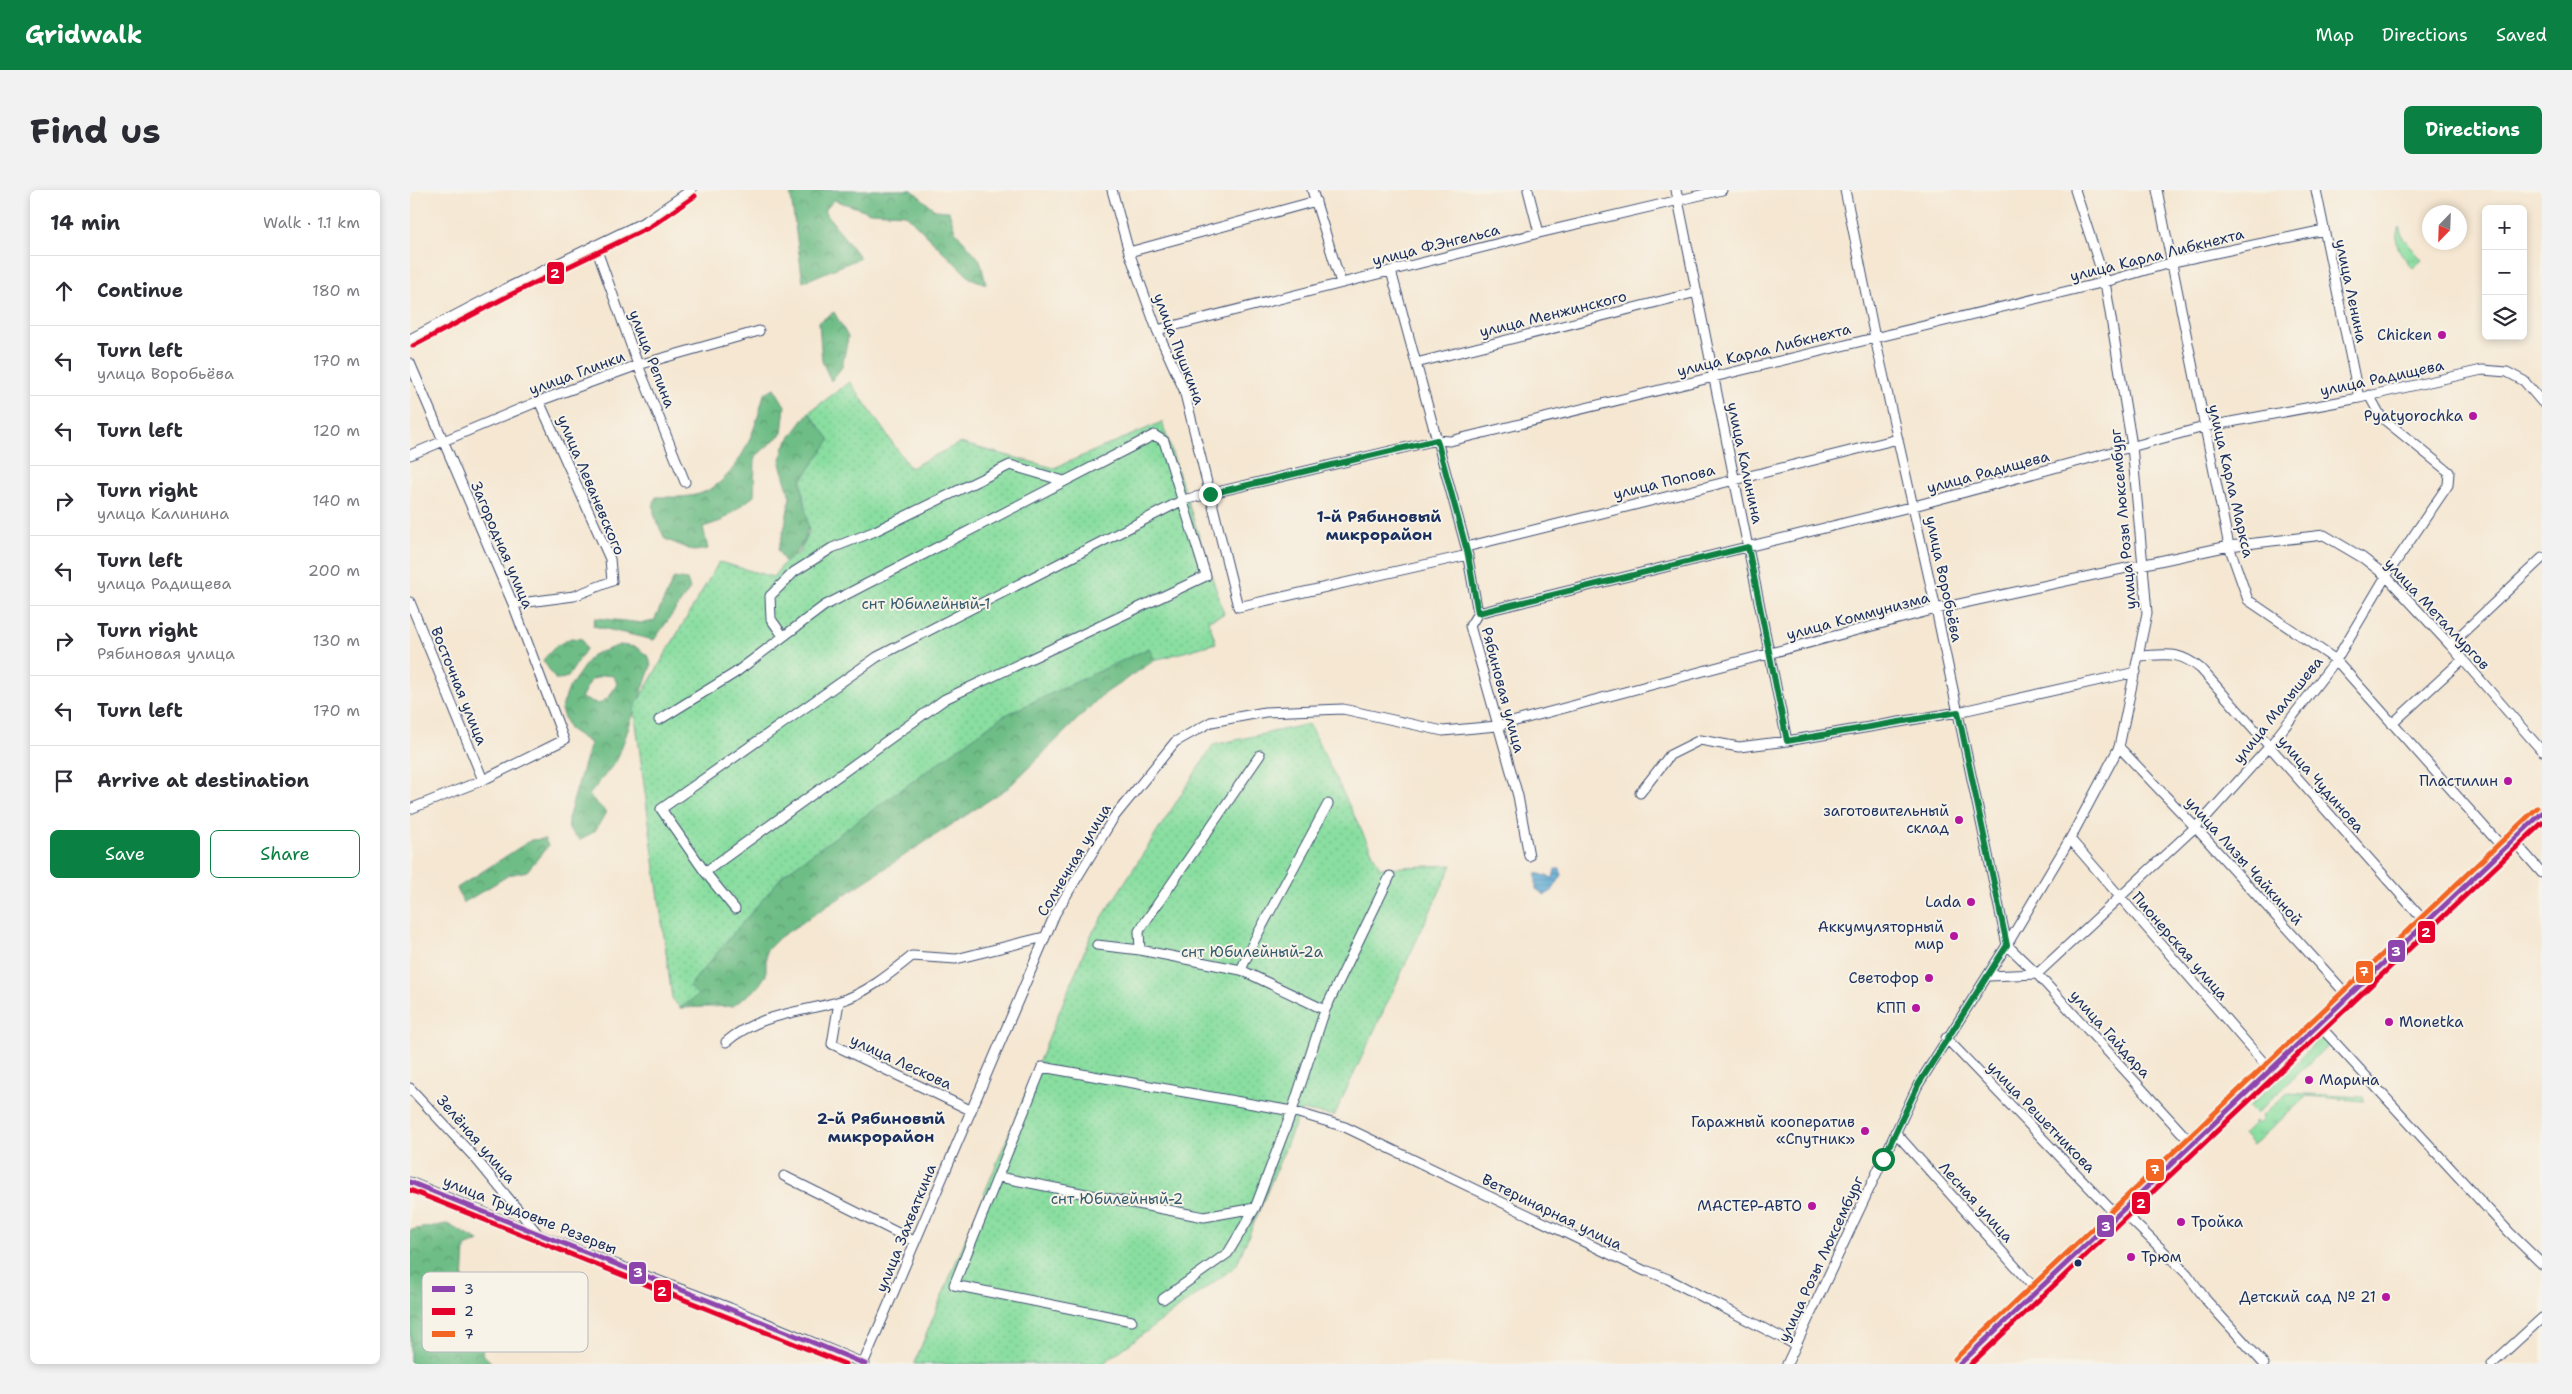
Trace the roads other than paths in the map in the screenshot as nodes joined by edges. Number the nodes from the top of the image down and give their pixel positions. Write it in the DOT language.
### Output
graph roads {
  1 [pos="691,190"];
  2 [pos="1112,190"];
  3 [pos="1312,190"];
  4 [pos="1528,190"];
  5 [pos="1676,190"];
  6 [pos="1722,190"];
  7 [pos="1846,190"];
  8 [pos="2075,190"];
  9 [pos="2157,190"];
  10 [pos="2316,190"];
  11 [pos="1316,201"];
  12 [pos="1678,201"];
  13 [pos="2324,230"];
  14 [pos="1540,233"];
  15 [pos="595,245"];
  16 [pos="1129,252"];
  17 [pos="2173,262"];
  18 [pos="1391,271"];
  19 [pos="2105,282"];
  20 [pos="1342,283"];
  21 [pos="1697,292"];
  22 [pos="1157,330"];
  23 [pos="760,331"];
  24 [pos="1875,338"];
  25 [pos="410,339"];
  26 [pos="410,363"];
  27 [pos="1416,364"];
  28 [pos="638,365"];
  29 [pos="1712,377"];
  30 [pos="2369,396"];
  31 [pos="2359,398"];
  32 [pos="540,401"];
  33 [pos="2542,402"];
  34 [pos="2204,427"];
  35 [pos="1898,439"];
  36 [pos="1437,440"];
  37 [pos="444,442"];
  38 [pos="2132,446"];
  39 [pos="410,455"];
  40 [pos="1734,478"];
  41 [pos="1064,481"];
  42 [pos="685,482"];
  43 [pos="1210,494"];
  44 [pos="1183,500"];
  45 [pos="1914,506"];
  46 [pos="2229,546"];
  47 [pos="1748,547"];
  48 [pos="1467,551"];
  49 [pos="2542,558"];
  50 [pos="2143,566"];
  51 [pos="2386,576"];
  52 [pos="410,602"];
  53 [pos="513,604"];
  54 [pos="1238,607"];
  55 [pos="1936,609"];
  56 [pos="1478,613"];
  57 [pos="783,636"];
  58 [pos="2450,645"];
  59 [pos="1770,654"];
  60 [pos="2139,656"];
  61 [pos="2336,660"];
  62 [pos="2462,660"];
  63 [pos="2136,672"];
  64 [pos="1958,712"];
  65 [pos="659,720"];
  66 [pos="2392,724"];
  67 [pos="1497,726"];
  68 [pos="1787,741"];
  69 [pos="2270,746"];
  70 [pos="2119,747"];
  71 [pos="2542,751"];
  72 [pos="1260,755"];
  73 [pos="484,780"];
  74 [pos="1640,793"];
  75 [pos="1328,804"];
  76 [pos="410,809"];
  77 [pos="2542,813"];
  78 [pos="2195,827"];
  79 [pos="2070,839"];
  80 [pos="2513,840"];
  81 [pos="2504,849"];
  82 [pos="1529,856"];
  83 [pos="705,872"];
  84 [pos="2542,873"];
  85 [pos="1390,876"];
  86 [pos="2119,898"];
  87 [pos="736,909"];
  88 [pos="2425,922"];
  89 [pos="1044,937"];
  90 [pos="1097,945"];
  91 [pos="2007,945"];
  92 [pos="1140,950"];
  93 [pos="1241,970"];
  94 [pos="2037,974"];
  95 [pos="1989,976"];
  96 [pos="2348,996"];
  97 [pos="839,1002"];
  98 [pos="1325,1010"];
  99 [pos="2318,1024"];
  100 [pos="1946,1038"];
  101 [pos="726,1042"];
  102 [pos="2270,1070"];
  103 [pos="410,1088"];
  104 [pos="970,1110"];
  105 [pos="1292,1111"];
  106 [pos="1894,1132"];
  107 [pos="2192,1144"];
  108 [pos="784,1176"];
  109 [pos="998,1177"];
  110 [pos="410,1182"];
  111 [pos="1256,1208"];
  112 [pos="2119,1212"];
  113 [pos="538,1235"];
  114 [pos="914,1241"];
  115 [pos="2542,1264"];
  116 [pos="2037,1291"];
  117 [pos="1163,1299"];
  118 [pos="2542,1318"];
  119 [pos="1132,1321"];
  120 [pos="1796,1345"];
  121 [pos="864,1364"];
  122 [pos="1787,1364"];
  123 [pos="1960,1364"];
  124 [pos="2264,1364"];
  125 [pos="2492,1364"];
  1 -- 15 [label="street"];
  2 -- 16 [label="street, улица Пушкина"];
  3 -- 11 [label="street"];
  4 -- 14 [label="street"];
  5 -- 12 [label="street, улица Калинина"];
  6 -- 12 [label="street, улица Ф.Энгельса"];
  7 -- 24 [label="street, улица Воробьёва"];
  8 -- 19 [label="street, улица Розы Люксембург"];
  9 -- 17 [label="street, улица Карла Маркса"];
  10 -- 13 [label="street, улица Ленина"];
  11 -- 16 [label="street"];
  11 -- 20 [label="street"];
  12 -- 14 [label="street, улица Ф.Энгельса"];
  12 -- 21 [label="street, улица Калинина"];
  13 -- 17 [label="street, улица Карла Либкнехта"];
  13 -- 31 [label="street, улица Ленина"];
  14 -- 18 [label="street, улица Ф.Энгельса"];
  15 -- 25 [label="street"];
  15 -- 28 [label="street, улица Репина"];
  16 -- 22 [label="street, улица Пушкина"];
  17 -- 19 [label="street, улица Карла Либкнехта"];
  17 -- 34 [label="street, улица Карла Маркса"];
  18 -- 20 [label="street, улица Ф.Энгельса"];
  18 -- 27 [label="street, Рябиновая улица"];
  19 -- 24 [label="street, улица Карла Либкнехта"];
  19 -- 38 [label="street, улица Розы Люксембург"];
  20 -- 22 [label="street, улица Ф.Энгельса"];
  21 -- 27 [label="street, улица Менжинского"];
  21 -- 29 [label="street, улица Калинина"];
  22 -- 43 [label="street, улица Пушкина"];
  23 -- 28 [label="street, улица Глинки"];
  24 -- 29 [label="street, улица Карла Либкнехта"];
  24 -- 35 [label="street, улица Воробьёва"];
  26 -- 37 [label="street, Загородная улица"];
  27 -- 36 [label="street, Рябиновая улица"];
  28 -- 32 [label="street, улица Глинки"];
  28 -- 42 [label="street, улица Репина"];
  29 -- 36 [label="street, улица Карла Либкнехта"];
  29 -- 40 [label="street, улица Калинина"];
  30 -- 31 [label="street, улица Радищева"];
  30 -- 33 [label="street, улица Радищева"];
  30 -- 51 [label="street, улица Малышева"];
  31 -- 34 [label="street, улица Радищева"];
  32 -- 37 [label="street, улица Глинки"];
  32 -- 53 [label="street, улица Леваневского"];
  34 -- 38 [label="street, улица Радищева"];
  34 -- 46 [label="street, улица Карла Маркса"];
  35 -- 40 [label="street, улица Попова"];
  35 -- 45 [label="street, улица Воробьёва"];
  36 -- 43 [label="street, улица Карла Либкнехта"];
  36 -- 48 [label="street, Рябиновая улица"];
  37 -- 39 [label="street, улица Глинки"];
  37 -- 53 [label="street, Загородная улица"];
  38 -- 45 [label="street, улица Радищева"];
  38 -- 50 [label="street, улица Розы Люксембург"];
  40 -- 47 [label="street, улица Калинина"];
  40 -- 48 [label="street, улица Попова"];
  41 -- 44 [label="street"];
  41 -- 57 [label="street"];
  41 -- 57 [label="street"];
  43 -- 44 [label="street, улица Карла Либкнехта"];
  43 -- 54 [label="street, улица Пушкина"];
  44 -- 83 [label="street"];
  44 -- 83 [label="street, улица Карла Либкнехта"];
  45 -- 47 [label="street, улица Радищева"];
  45 -- 55 [label="street, улица Воробьёва"];
  46 -- 50 [label="street, улица Коммунизма"];
  46 -- 51 [label="street, улица Металлургов"];
  46 -- 61 [label="street, улица Карла Маркса"];
  47 -- 56 [label="street, улица Радищева"];
  47 -- 59 [label="street, улица Калинина"];
  48 -- 54 [label="street, улица Попова"];
  48 -- 56 [label="street, Рябиновая улица"];
  49 -- 58 [label="street"];
  50 -- 55 [label="street, улица Коммунизма"];
  50 -- 60 [label="street, улица Розы Люксембург"];
  51 -- 58 [label="street, улица Металлургов"];
  51 -- 61 [label="street, улица Малышева"];
  52 -- 73 [label="street, Восточная улица"];
  53 -- 73 [label="street, Загородная улица"];
  55 -- 59 [label="street, улица Коммунизма"];
  55 -- 64 [label="street, улица Воробьёва"];
  56 -- 67 [label="street, Рябиновая улица"];
  57 -- 65 [label="street"];
  58 -- 62 [label="street, улица Металлургов"];
  59 -- 67 [label="street, улица Коммунизма"];
  59 -- 68 [label="street, улица Калинина"];
  60 -- 63 [label="street, улица Розы Люксембург"];
  60 -- 69 [label="street, улица Чудинова"];
  61 -- 66 [label="street, улица Карла Маркса"];
  61 -- 69 [label="street, улица Малышева"];
  62 -- 66 [label="street"];
  62 -- 71 [label="street, улица Металлургов"];
  63 -- 64 [label="street"];
  63 -- 70 [label="street, улица Розы Люксембург"];
  64 -- 68 [label="street"];
  64 -- 91 [label="street, улица Воробьёва"];
  66 -- 81 [label="street, улица Карла Маркса"];
  67 -- 82 [label="street, Рябиновая улица"];
  67 -- 89 [label="street, Солнечная улица"];
  68 -- 74 [label="street"];
  69 -- 78 [label="street, улица Малышева"];
  69 -- 88 [label="street, улица Чудинова"];
  70 -- 78 [label="street, улица Лизы Чайкиной"];
  70 -- 79 [label="street, улица Розы Люксембург"];
  72 -- 92 [label="street"];
  73 -- 76 [label="street"];
  75 -- 93 [label="street"];
  77 -- 80 [label="street"];
  78 -- 86 [label="street, улица Малышева"];
  78 -- 96 [label="street, улица Лизы Чайкиной"];
  79 -- 86 [label="street, Пионерская улица"];
  79 -- 91 [label="street, улица Розы Люксембург"];
  80 -- 81 [label="street"];
  80 -- 84 [label="street"];
  81 -- 88 [label="street"];
  83 -- 87 [label="street"];
  85 -- 98 [label="street"];
  86 -- 94 [label="street, улица Малышева"];
  86 -- 102 [label="street, Пионерская улица"];
  88 -- 96 [label="street"];
  89 -- 97 [label="street, Солнечная улица"];
  89 -- 104 [label="street, улица Захваткина"];
  90 -- 92 [label="street"];
  91 -- 94 [label="street, улица Гайдара"];
  91 -- 95 [label="street, улица Розы Люксембург"];
  92 -- 93 [label="street"];
  93 -- 98 [label="street"];
  94 -- 95 [label="street"];
  94 -- 107 [label="street, улица Гайдара"];
  95 -- 100 [label="street, улица Розы Люксембург"];
  96 -- 99 [label="street"];
  97 -- 101 [label="street, Солнечная улица"];
  97 -- 104 [label="street, улица Лескова"];
  98 -- 105 [label="street"];
  99 -- 102 [label="street"];
  99 -- 115 [label="street"];
  100 -- 106 [label="street, улица Розы Люксембург"];
  100 -- 112 [label="street, улица Решетникова"];
  102 -- 107 [label="street"];
  103 -- 113 [label="street, Зелёная улица"];
  104 -- 114 [label="street, улица Захваткина"];
  105 -- 109 [label="street, Ветеринарная улица"];
  105 -- 111 [label="street"];
  105 -- 120 [label="street, Ветеринарная улица"];
  106 -- 116 [label="street, Лесная улица"];
  106 -- 120 [label="street, улица Розы Люксембург"];
  107 -- 112 [label="street"];
  108 -- 114 [label="street"];
  109 -- 111 [label="street"];
  109 -- 119 [label="street"];
  110 -- 113 [label="street, улица Трудовые Резервы"];
  111 -- 117 [label="street"];
  112 -- 116 [label="street"];
  112 -- 124 [label="street"];
  113 -- 121 [label="street, улица Трудовые Резервы"];
  114 -- 121 [label="street, улица Захваткина"];
  116 -- 123 [label="street"];
  118 -- 125 [label="street"];
  120 -- 122 [label="street, улица Розы Люксембург"];
}
